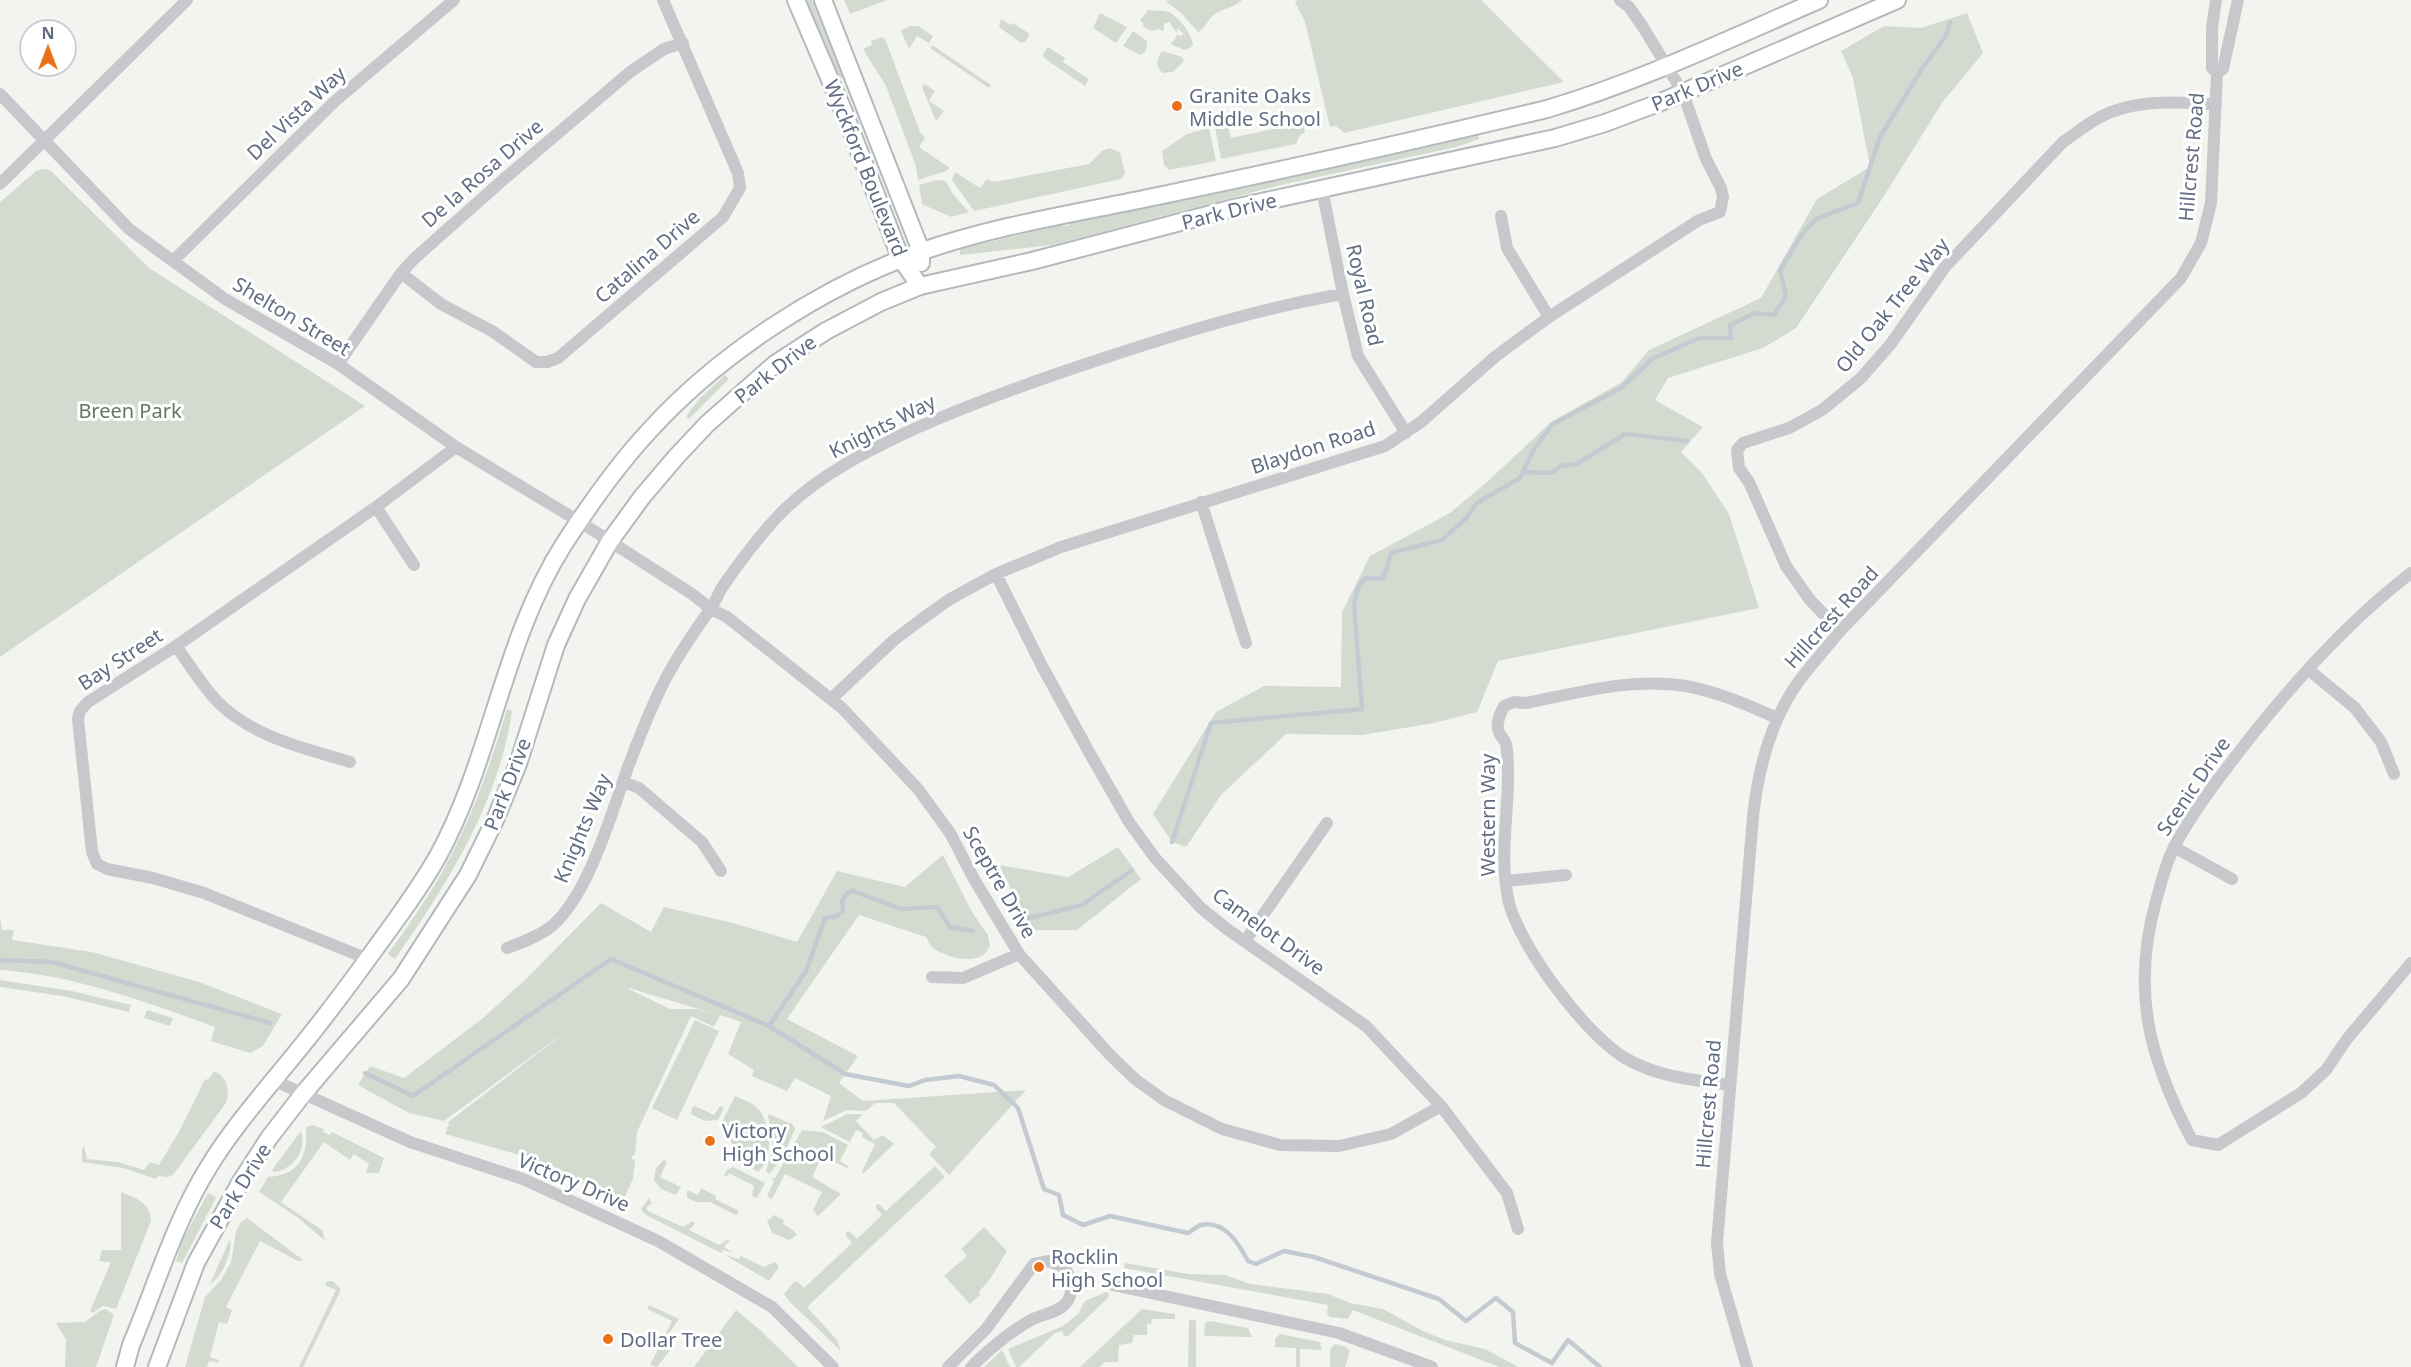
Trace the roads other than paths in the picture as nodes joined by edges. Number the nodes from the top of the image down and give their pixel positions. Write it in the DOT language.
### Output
graph roads {
  1 [pos="187,0"];
  2 [pos="454,0"];
  3 [pos="663,0"];
  4 [pos="796,0"];
  5 [pos="823,0"];
  6 [pos="1620,0"];
  7 [pos="1819,0"];
  8 [pos="1897,0"];
  9 [pos="2216,0"];
  10 [pos="2238,0"];
  11 [pos="2213,35"];
  12 [pos="2231,38"];
  13 [pos="683,43"];
  14 [pos="2217,73"];
  15 [pos="1675,80"];
  16 [pos="0,94"];
  17 [pos="2216,104"];
  18 [pos="45,139"];
  19 [pos="0,184"];
  20 [pos="1322,189"];
  21 [pos="1501,216"];
  22 [pos="921,251"];
  23 [pos="902,259"];
  24 [pos="173,261"];
  25 [pos="401,273"];
  26 [pos="920,286"];
  27 [pos="1343,294"];
  28 [pos="1549,317"];
  29 [pos="338,364"];
  30 [pos="1406,433"];
  31 [pos="456,447"];
  32 [pos="1201,502"];
  33 [pos="376,507"];
  34 [pos="580,522"];
  35 [pos="596,532"];
  36 [pos="610,542"];
  37 [pos="414,565"];
  38 [pos="2411,573"];
  39 [pos="996,574"];
  40 [pos="711,609"];
  41 [pos="1840,631"];
  42 [pos="1246,643"];
  43 [pos="176,646"];
  44 [pos="2309,670"];
  45 [pos="831,699"];
  46 [pos="1777,718"];
  47 [pos="350,762"];
  48 [pos="2394,774"];
  49 [pos="623,782"];
  50 [pos="1327,824"];
  51 [pos="2174,847"];
  52 [pos="721,871"];
  53 [pos="1566,875"];
  54 [pos="2232,879"];
  55 [pos="1506,881"];
  56 [pos="1245,941"];
  57 [pos="507,948"];
  58 [pos="1019,954"];
  59 [pos="368,958"];
  60 [pos="2411,963"];
  61 [pos="932,977"];
  62 [pos="273,1080"];
  63 [pos="1730,1085"];
  64 [pos="303,1094"];
  65 [pos="1441,1106"];
  66 [pos="1518,1229"];
  67 [pos="1113,1285"];
  68 [pos="125,1367"];
  69 [pos="158,1367"];
  70 [pos="833,1367"];
  71 [pos="948,1367"];
  72 [pos="971,1367"];
  73 [pos="1432,1367"];
  74 [pos="1747,1367"];
  1 -- 18 [label="street"];
  2 -- 24 [label="street, Del Vista Way"];
  3 -- 13 [label="street, Catalina Drive"];
  4 -- 23 [label="street, Wyckford Boulevard"];
  5 -- 22 [label="street, Wyckford Boulevard"];
  6 -- 15 [label="street"];
  7 -- 15 [label="street, Park Drive"];
  8 -- 15 [label="street, Park Drive"];
  9 -- 11 [label="street, Hillcrest Road"];
  10 -- 12 [label="street, Hillcrest Road"];
  11 -- 12 [label="street"];
  11 -- 14 [label="street, Hillcrest Road"];
  12 -- 14 [label="street, Hillcrest Road"];
  13 -- 25 [label="street, De la Rosa Drive"];
  13 -- 25 [label="street, Catalina Drive"];
  14 -- 17 [label="street, Hillcrest Road"];
  15 -- 20 [label="street, Park Drive"];
  15 -- 22 [label="street, Park Drive"];
  15 -- 28 [label="street, Blaydon Road"];
  16 -- 18 [label="street, Shelton Street"];
  17 -- 41 [label="street, Hillcrest Road"];
  17 -- 41 [label="street, Old Oak Tree Way"];
  18 -- 19 [label="street"];
  18 -- 24 [label="street, Shelton Street"];
  20 -- 26 [label="street, Park Drive"];
  20 -- 27 [label="street, Royal Road"];
  21 -- 28 [label="street"];
  22 -- 23 [label="street, Park Drive"];
  22 -- 26 [label="street, Wyckford Boulevard"];
  23 -- 26 [label="street, Wyckford Boulevard"];
  23 -- 34 [label="street, Park Drive"];
  24 -- 29 [label="street, Shelton Street"];
  25 -- 29 [label="street, De la Rosa Drive"];
  26 -- 36 [label="street, Park Drive"];
  27 -- 30 [label="street, Royal Road"];
  27 -- 40 [label="street, Knights Way"];
  28 -- 30 [label="street, Blaydon Road"];
  29 -- 31 [label="street, Shelton Street"];
  30 -- 32 [label="street, Blaydon Road"];
  31 -- 33 [label="street, Bay Street"];
  31 -- 34 [label="street, Shelton Street"];
  32 -- 39 [label="street, Blaydon Road"];
  32 -- 42 [label="street"];
  33 -- 37 [label="street"];
  33 -- 43 [label="street, Bay Street"];
  34 -- 35 [label="street, Shelton Street"];
  34 -- 59 [label="street, Park Drive"];
  35 -- 36 [label="street, Sceptre Drive"];
  36 -- 40 [label="street, Sceptre Drive"];
  36 -- 64 [label="street, Park Drive"];
  38 -- 44 [label="street, Scenic Drive"];
  39 -- 45 [label="street, Blaydon Road"];
  39 -- 56 [label="street, Camelot Drive"];
  40 -- 45 [label="street, Sceptre Drive"];
  40 -- 49 [label="street, Knights Way"];
  41 -- 46 [label="street, Hillcrest Road"];
  43 -- 47 [label="street"];
  43 -- 59 [label="street, Bay Street"];
  44 -- 48 [label="street"];
  44 -- 51 [label="street, Scenic Drive"];
  45 -- 58 [label="street, Sceptre Drive"];
  46 -- 55 [label="street, Western Way"];
  46 -- 63 [label="street, Hillcrest Road"];
  49 -- 52 [label="street"];
  49 -- 57 [label="street, Knights Way"];
  50 -- 56 [label="street"];
  51 -- 54 [label="street"];
  51 -- 60 [label="street, Scenic Drive"];
  53 -- 55 [label="street"];
  55 -- 63 [label="street, Western Way"];
  56 -- 65 [label="street, Camelot Drive"];
  58 -- 61 [label="street"];
  58 -- 65 [label="street, Sceptre Drive"];
  59 -- 62 [label="street, Park Drive"];
  62 -- 64 [label="street, Victory Drive"];
  62 -- 68 [label="street, Park Drive"];
  63 -- 74 [label="street, Hillcrest Road"];
  64 -- 69 [label="street, Park Drive"];
  64 -- 70 [label="street, Victory Drive"];
  65 -- 66 [label="street, Camelot Drive"];
  67 -- 73 [label="street"];
  71 -- 72 [label="street"];
}
